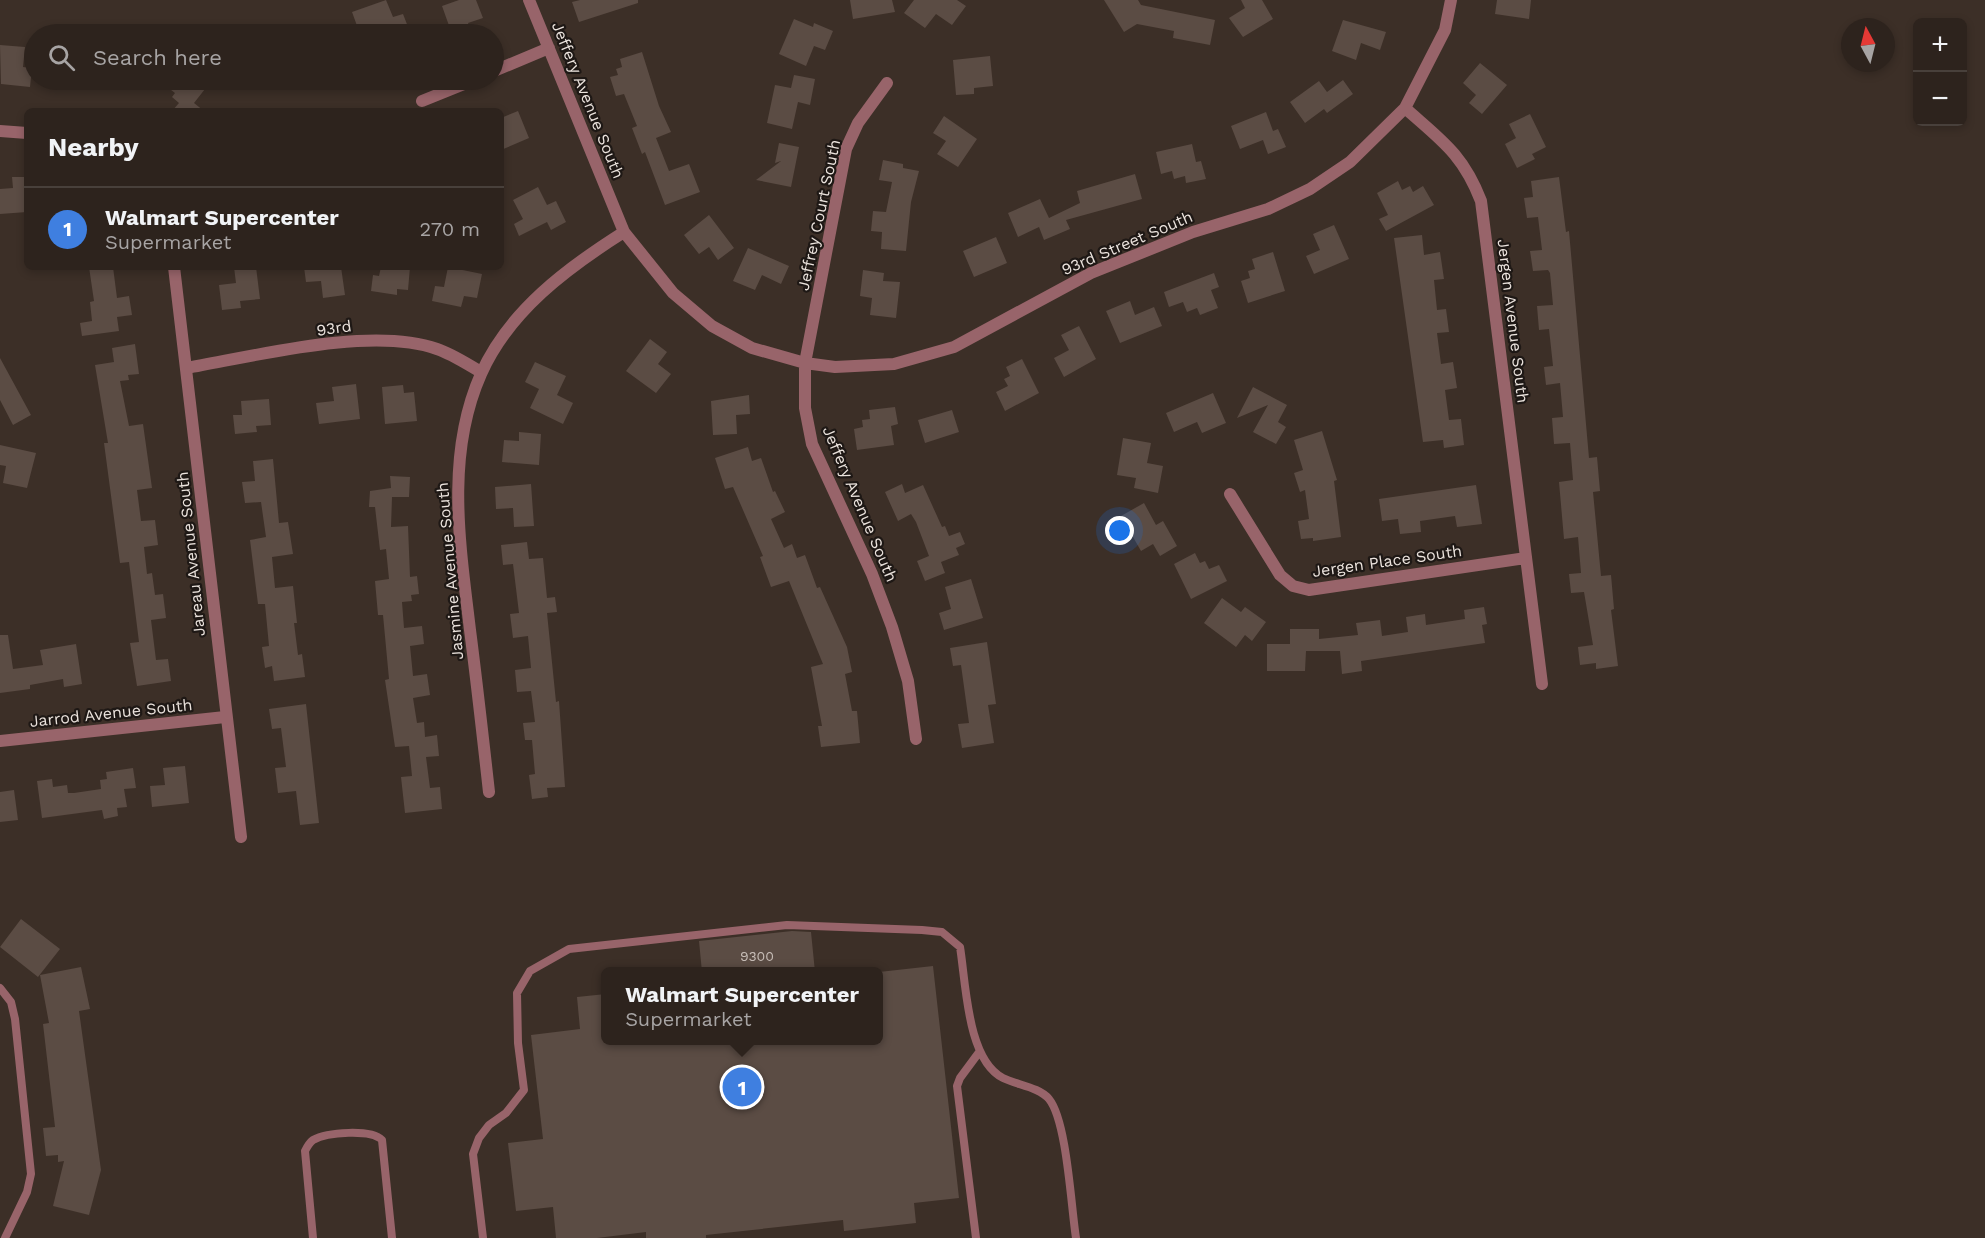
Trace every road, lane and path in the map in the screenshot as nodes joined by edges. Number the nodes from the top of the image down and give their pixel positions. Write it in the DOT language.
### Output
graph roads {
  1 [pos="529,0"];
  2 [pos="1451,0"];
  3 [pos="549,48"];
  4 [pos="504,67"];
  5 [pos="887,83"];
  6 [pos="450,90"];
  7 [pos="422,102"];
  8 [pos="1405,108"];
  9 [pos="0,131"];
  10 [pos="24,133"];
  11 [pos="624,232"];
  12 [pos="174,270"];
  13 [pos="805,363"];
  14 [pos="187,368"];
  15 [pos="481,372"];
  16 [pos="1230,494"];
  17 [pos="1526,558"];
  18 [pos="1542,684"];
  19 [pos="225,717"];
  20 [pos="916,739"];
  21 [pos="0,741"];
  22 [pos="489,792"];
  23 [pos="241,837"];
  24 [pos="0,988"];
  25 [pos="980,1051"];
  26 [pos="5,1238"];
  27 [pos="314,1238"];
  28 [pos="392,1238"];
  29 [pos="483,1238"];
  30 [pos="976,1238"];
  31 [pos="1076,1238"];
  1 -- 3 [label="street, Jeffery Avenue South"];
  2 -- 8 [label="street"];
  3 -- 4 [label="street"];
  3 -- 11 [label="street, Jeffery Avenue South"];
  5 -- 13 [label="street, Jeffrey Court South"];
  6 -- 7 [label="street"];
  8 -- 13 [label="street, 93rd Street South"];
  8 -- 17 [label="street, Jergen Avenue South"];
  9 -- 10 [label="street"];
  11 -- 13 [label="street, Jeffery Avenue South"];
  11 -- 15 [label="street, Jasmine Avenue South"];
  12 -- 14 [label="street, Jareau Avenue South"];
  13 -- 20 [label="street, Jeffery Avenue South"];
  14 -- 15 [label="street, 93rd"];
  14 -- 19 [label="street, Jareau Avenue South"];
  15 -- 22 [label="street, Jasmine Avenue South"];
  16 -- 17 [label="street, Jergen Place South"];
  17 -- 18 [label="street, Jergen Avenue South"];
  19 -- 21 [label="street, Jarrod Avenue South"];
  19 -- 23 [label="street, Jareau Avenue South"];
  24 -- 26 [label="lane"];
  25 -- 29 [label="lane"];
  25 -- 30 [label="lane"];
  25 -- 31 [label="lane"];
  27 -- 28 [label="lane"];
}
